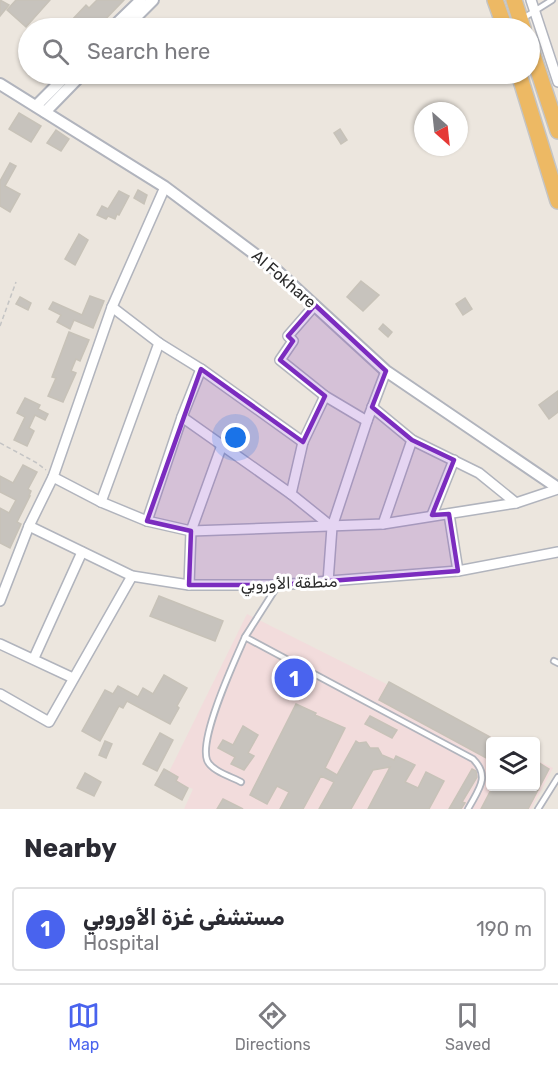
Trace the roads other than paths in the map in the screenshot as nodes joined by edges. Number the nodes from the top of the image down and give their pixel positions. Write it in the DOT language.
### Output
graph roads {
  1 [pos="141,0"];
  2 [pos="153,0"];
  3 [pos="495,0"];
  4 [pos="514,0"];
  5 [pos="531,0"];
  6 [pos="552,0"];
  7 [pos="535,12"];
  8 [pos="122,18"];
  9 [pos="135,18"];
  10 [pos="501,18"];
  11 [pos="520,18"];
  12 [pos="528,18"];
  13 [pos="537,18"];
  14 [pos="540,27"];
  15 [pos="540,75"];
  16 [pos="558,82"];
  17 [pos="0,84"];
  18 [pos="60,84"];
  19 [pos="70,84"];
  20 [pos="522,84"];
  21 [pos="549,102"];
  22 [pos="529,108"];
  23 [pos="40,109"];
  24 [pos="558,131"];
  25 [pos="165,187"];
  26 [pos="558,201"];
  27 [pos="315,305"];
  28 [pos="112,307"];
  29 [pos="159,343"];
  30 [pos="201,369"];
  31 [pos="386,371"];
  32 [pos="325,396"];
  33 [pos="372,407"];
  34 [pos="182,417"];
  35 [pos="367,421"];
  36 [pos="412,440"];
  37 [pos="303,442"];
  38 [pos="222,445"];
  39 [pos="454,460"];
  40 [pos="53,477"];
  41 [pos="558,488"];
  42 [pos="291,494"];
  43 [pos="101,502"];
  44 [pos="516,503"];
  45 [pos="449,514"];
  46 [pos="432,515"];
  47 [pos="147,521"];
  48 [pos="382,524"];
  49 [pos="29,526"];
  50 [pos="332,527"];
  51 [pos="191,531"];
  52 [pos="82,552"];
  53 [pos="558,552"];
  54 [pos="458,571"];
  55 [pos="132,576"];
  56 [pos="328,582"];
  57 [pos="189,585"];
  58 [pos="278,585"];
  59 [pos="0,602"];
  60 [pos="245,637"];
  61 [pos="0,644"];
  62 [pos="34,658"];
  63 [pos="73,678"];
  64 [pos="0,694"];
  65 [pos="558,777"];
  66 [pos="242,782"];
  67 [pos="468,809"];
  68 [pos="538,809"];
  1 -- 8 [label="street"];
  2 -- 9 [label="street"];
  3 -- 10 [label="highway"];
  4 -- 11 [label="highway"];
  5 -- 7 [label="street"];
  6 -- 7 [label="lane"];
  7 -- 12 [label="lane"];
  7 -- 13 [label="street"];
  14 -- 16 [label="street"];
  15 -- 21 [label="highway"];
  17 -- 23 [label="street, Al Fokhare"];
  18 -- 23 [label="street"];
  19 -- 23 [label="street"];
  20 -- 22 [label="highway"];
  21 -- 22 [label="highway"];
  21 -- 24 [label="highway"];
  22 -- 26 [label="highway"];
  23 -- 25 [label="street, Al Fokhare"];
  25 -- 27 [label="street, Al Fokhare"];
  25 -- 28 [label="street"];
  27 -- 31 [label="street, Al Fokhare"];
  27 -- 32 [label="street"];
  28 -- 29 [label="street"];
  28 -- 40 [label="street"];
  29 -- 30 [label="street"];
  29 -- 43 [label="street"];
  30 -- 34 [label="street"];
  30 -- 37 [label="street"];
  31 -- 33 [label="street"];
  31 -- 41 [label="street, Al Fokhare"];
  32 -- 35 [label="street"];
  32 -- 37 [label="street"];
  33 -- 35 [label="street"];
  33 -- 36 [label="street"];
  34 -- 38 [label="street"];
  34 -- 47 [label="street"];
  35 -- 50 [label="street"];
  36 -- 39 [label="street"];
  36 -- 48 [label="street"];
  37 -- 42 [label="street"];
  38 -- 42 [label="street"];
  38 -- 51 [label="street"];
  39 -- 44 [label="street"];
  39 -- 46 [label="street"];
  40 -- 43 [label="street"];
  40 -- 49 [label="street"];
  41 -- 44 [label="street"];
  42 -- 50 [label="street"];
  43 -- 47 [label="street"];
  44 -- 45 [label="street"];
  45 -- 46 [label="street"];
  45 -- 54 [label="street"];
  46 -- 48 [label="street"];
  47 -- 51 [label="street"];
  48 -- 50 [label="street"];
  49 -- 52 [label="street, منطقة الأوروبي"];
  49 -- 59 [label="street"];
  50 -- 51 [label="street"];
  50 -- 56 [label="street"];
  51 -- 57 [label="street"];
  52 -- 55 [label="street, منطقة الأوروبي"];
  52 -- 62 [label="street"];
  53 -- 54 [label="street, منطقة الأوروبي"];
  54 -- 56 [label="street, منطقة الأوروبي"];
  55 -- 57 [label="street, منطقة الأوروبي"];
  55 -- 63 [label="street"];
  56 -- 58 [label="street, منطقة الأوروبي"];
  57 -- 58 [label="street, منطقة الأوروبي"];
  58 -- 60 [label="lane"];
  60 -- 66 [label="lane"];
  60 -- 67 [label="lane"];
  61 -- 62 [label="street"];
  62 -- 63 [label="street"];
  63 -- 64 [label="street"];
  65 -- 68 [label="lane"];
}
